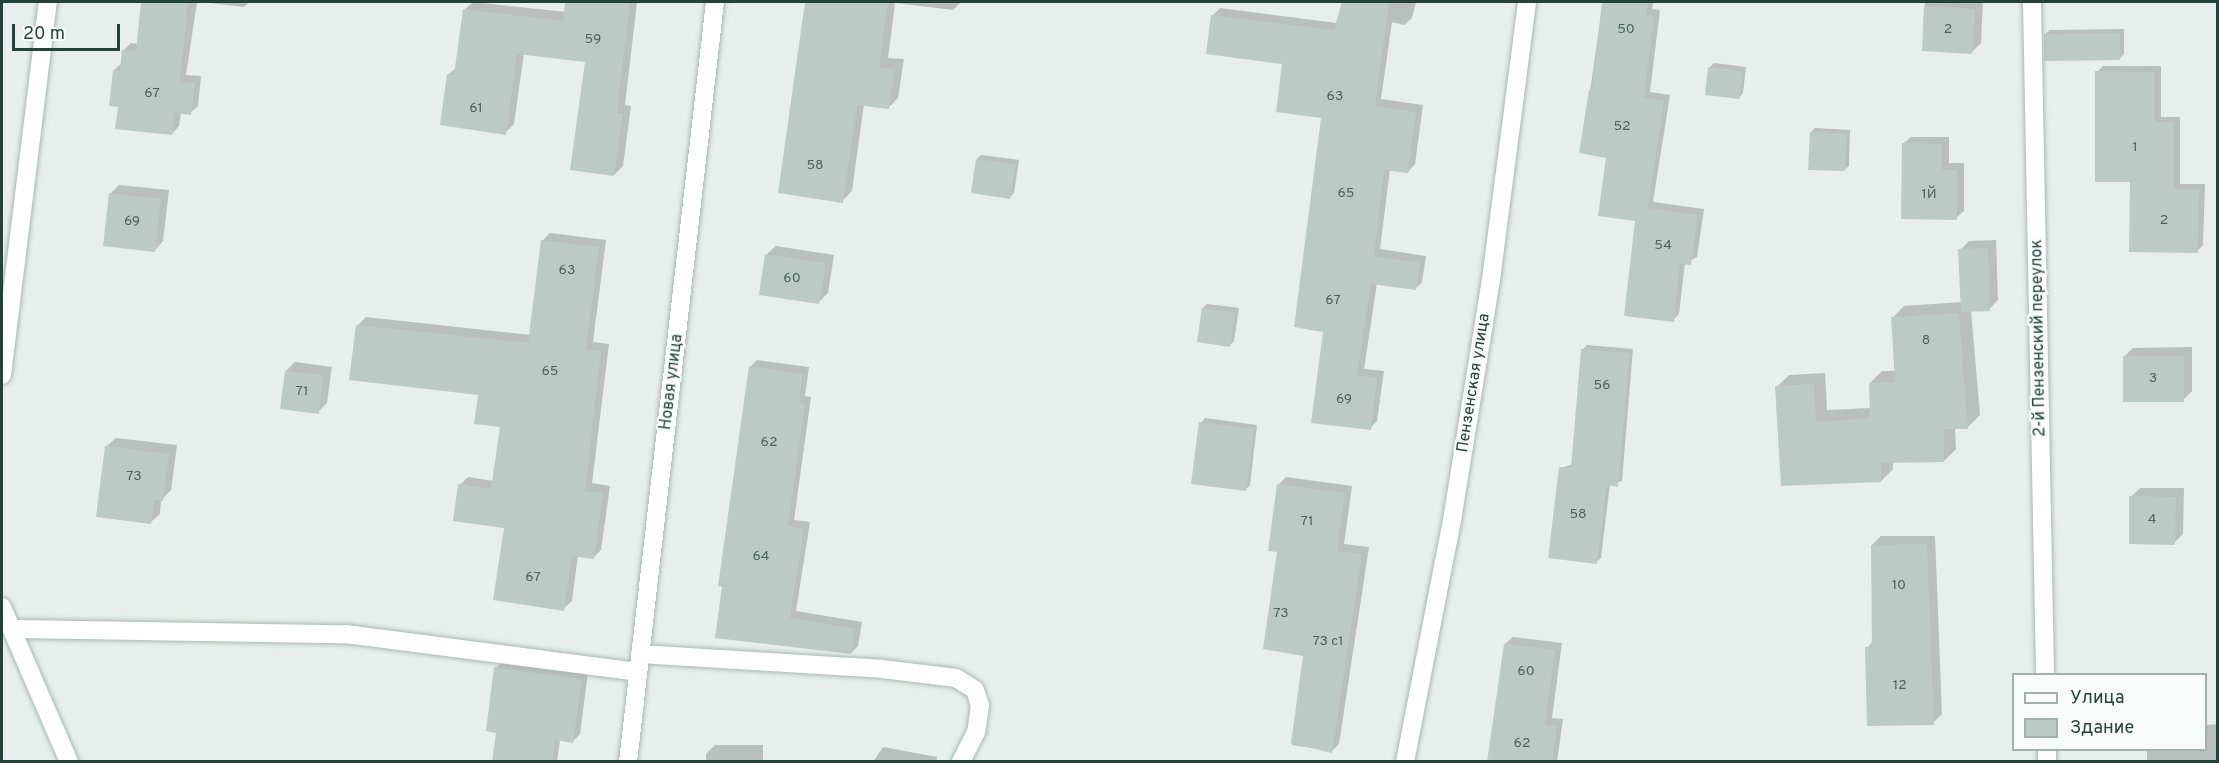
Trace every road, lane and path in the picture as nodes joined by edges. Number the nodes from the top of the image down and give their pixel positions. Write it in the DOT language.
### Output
graph roads {
  1 [pos="48,2"];
  2 [pos="715,2"];
  3 [pos="1527,2"];
  4 [pos="2032,2"];
  5 [pos="2,375"];
  6 [pos="2,607"];
  7 [pos="12,629"];
  8 [pos="639,663"];
  9 [pos="2045,673"];
  10 [pos="69,762"];
  11 [pos="628,762"];
  12 [pos="961,762"];
  13 [pos="1405,762"];
  1 -- 5 [label="street"];
  2 -- 8 [label="street, Новая улица"];
  3 -- 13 [label="street, Пензенская улица"];
  4 -- 9 [label="street, 2-й Пензенский переулок"];
  6 -- 7 [label="street"];
  7 -- 8 [label="street"];
  7 -- 10 [label="street"];
  8 -- 11 [label="street, Новая улица"];
  8 -- 12 [label="street"];
}
